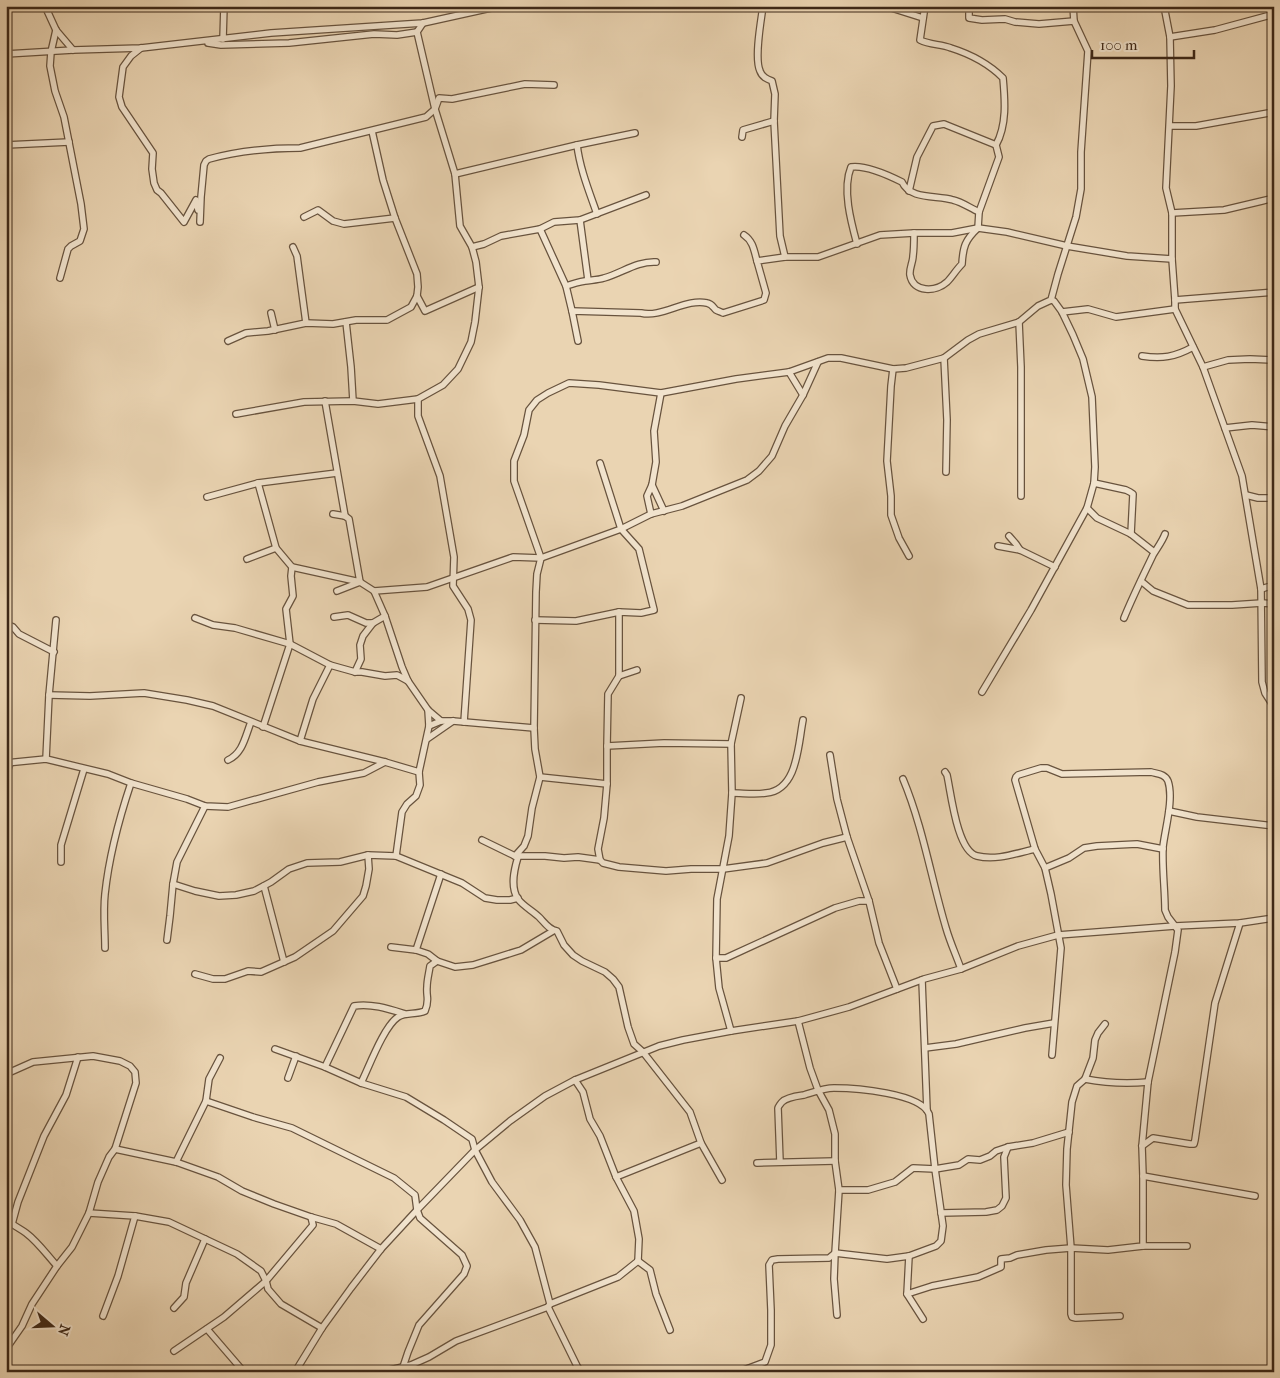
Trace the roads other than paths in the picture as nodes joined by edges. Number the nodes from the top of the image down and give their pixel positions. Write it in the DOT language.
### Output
graph roads {
  1 [pos="45,6"];
  2 [pos="224,6"];
  3 [pos="500,6"];
  4 [pos="763,6"];
  5 [pos="885,6"];
  6 [pos="925,6"];
  7 [pos="969,6"];
  8 [pos="1073,6"];
  9 [pos="1164,6"];
  10 [pos="1274,14"];
  11 [pos="923,18"];
  12 [pos="1074,21"];
  13 [pos="423,23"];
  14 [pos="56,30"];
  15 [pos="417,32"];
  16 [pos="1170,37"];
  17 [pos="223,38"];
  18 [pos="203,42"];
  19 [pos="141,48"];
  20 [pos="73,50"];
  21 [pos="51,52"];
  22 [pos="6,54"];
  23 [pos="554,84"];
  24 [pos="435,109"];
  25 [pos="1274,112"];
  26 [pos="774,121"];
  27 [pos="1170,126"];
  28 [pos="372,131"];
  29 [pos="635,133"];
  30 [pos="742,137"];
  31 [pos="69,142"];
  32 [pos="577,145"];
  33 [pos="996,145"];
  34 [pos="6,146"];
  35 [pos="455,174"];
  36 [pos="909,191"];
  37 [pos="646,195"];
  38 [pos="1274,198"];
  39 [pos="979,212"];
  40 [pos="1172,213"];
  41 [pos="597,214"];
  42 [pos="304,217"];
  43 [pos="395,218"];
  44 [pos="580,220"];
  45 [pos="978,228"];
  46 [pos="540,229"];
  47 [pos="914,233"];
  48 [pos="744,235"];
  49 [pos="857,244"];
  50 [pos="294,246"];
  51 [pos="1067,246"];
  52 [pos="472,247"];
  53 [pos="785,257"];
  54 [pos="1172,259"];
  55 [pos="757,260"];
  56 [pos="656,262"];
  57 [pos="60,278"];
  58 [pos="588,280"];
  59 [pos="479,286"];
  60 [pos="566,286"];
  61 [pos="1274,292"];
  62 [pos="417,296"];
  63 [pos="1051,300"];
  64 [pos="1175,300"];
  65 [pos="1174,308"];
  66 [pos="572,311"];
  67 [pos="1062,312"];
  68 [pos="270,313"];
  69 [pos="346,322"];
  70 [pos="1019,322"];
  71 [pos="306,323"];
  72 [pos="275,330"];
  73 [pos="578,340"];
  74 [pos="228,341"];
  75 [pos="1193,347"];
  76 [pos="1142,356"];
  77 [pos="944,358"];
  78 [pos="1274,360"];
  79 [pos="818,362"];
  80 [pos="1203,367"];
  81 [pos="893,369"];
  82 [pos="789,372"];
  83 [pos="661,393"];
  84 [pos="803,395"];
  85 [pos="418,400"];
  86 [pos="325,401"];
  87 [pos="353,401"];
  88 [pos="236,414"];
  89 [pos="1274,427"];
  90 [pos="1225,428"];
  91 [pos="600,463"];
  92 [pos="946,472"];
  93 [pos="337,473"];
  94 [pos="258,483"];
  95 [pos="1094,483"];
  96 [pos="652,485"];
  97 [pos="1246,495"];
  98 [pos="1021,496"];
  99 [pos="207,497"];
  100 [pos="1274,498"];
  101 [pos="1086,508"];
  102 [pos="664,511"];
  103 [pos="333,514"];
  104 [pos="651,514"];
  105 [pos="345,516"];
  106 [pos="621,529"];
  107 [pos="1131,534"];
  108 [pos="1166,534"];
  109 [pos="1009,536"];
  110 [pos="998,546"];
  111 [pos="276,548"];
  112 [pos="1020,550"];
  113 [pos="1154,552"];
  114 [pos="909,556"];
  115 [pos="541,558"];
  116 [pos="247,559"];
  117 [pos="292,567"];
  118 [pos="1055,567"];
  119 [pos="453,578"];
  120 [pos="1141,581"];
  121 [pos="360,582"];
  122 [pos="1274,585"];
  123 [pos="1261,589"];
  124 [pos="337,591"];
  125 [pos="374,591"];
  126 [pos="1262,603"];
  127 [pos="1274,604"];
  128 [pos="619,612"];
  129 [pos="385,616"];
  130 [pos="195,618"];
  131 [pos="334,618"];
  132 [pos="1124,618"];
  133 [pos="56,620"];
  134 [pos="535,620"];
  135 [pos="374,623"];
  136 [pos="6,624"];
  137 [pos="290,644"];
  138 [pos="54,652"];
  139 [pos="330,665"];
  140 [pos="402,667"];
  141 [pos="637,670"];
  142 [pos="355,672"];
  143 [pos="397,675"];
  144 [pos="619,676"];
  145 [pos="408,681"];
  146 [pos="982,692"];
  147 [pos="49,694"];
  148 [pos="741,698"];
  149 [pos="1274,707"];
  150 [pos="428,710"];
  151 [pos="803,720"];
  152 [pos="441,721"];
  153 [pos="453,721"];
  154 [pos="251,722"];
  155 [pos="464,722"];
  156 [pos="430,726"];
  157 [pos="263,727"];
  158 [pos="534,728"];
  159 [pos="427,740"];
  160 [pos="300,741"];
  161 [pos="731,744"];
  162 [pos="607,746"];
  163 [pos="830,755"];
  164 [pos="46,759"];
  165 [pos="228,760"];
  166 [pos="384,762"];
  167 [pos="8,763"];
  168 [pos="84,769"];
  169 [pos="419,772"];
  170 [pos="946,772"];
  171 [pos="6,776"];
  172 [pos="540,777"];
  173 [pos="903,778"];
  174 [pos="132,783"];
  175 [pos="607,784"];
  176 [pos="732,793"];
  177 [pos="205,806"];
  178 [pos="1169,811"];
  179 [pos="1274,826"];
  180 [pos="846,838"];
  181 [pos="482,840"];
  182 [pos="1035,849"];
  183 [pos="1163,849"];
  184 [pos="368,856"];
  185 [pos="396,856"];
  186 [pos="515,856"];
  187 [pos="600,860"];
  188 [pos="60,862"];
  189 [pos="1045,868"];
  190 [pos="722,869"];
  191 [pos="441,874"];
  192 [pos="173,884"];
  193 [pos="264,886"];
  194 [pos="518,898"];
  195 [pos="869,901"];
  196 [pos="1274,918"];
  197 [pos="1240,924"];
  198 [pos="1175,926"];
  199 [pos="552,930"];
  200 [pos="1058,935"];
  201 [pos="167,940"];
  202 [pos="391,946"];
  203 [pos="104,948"];
  204 [pos="416,950"];
  205 [pos="716,958"];
  206 [pos="437,961"];
  207 [pos="284,962"];
  208 [pos="961,968"];
  209 [pos="195,974"];
  210 [pos="922,980"];
  211 [pos="897,989"];
  212 [pos="405,1014"];
  213 [pos="798,1021"];
  214 [pos="1054,1023"];
  215 [pos="1104,1024"];
  216 [pos="731,1031"];
  217 [pos="925,1048"];
  218 [pos="275,1049"];
  219 [pos="643,1052"];
  220 [pos="1052,1055"];
  221 [pos="296,1056"];
  222 [pos="78,1057"];
  223 [pos="220,1058"];
  224 [pos="325,1067"];
  225 [pos="6,1074"];
  226 [pos="288,1078"];
  227 [pos="1085,1079"];
  228 [pos="575,1080"];
  229 [pos="1148,1082"];
  230 [pos="361,1083"];
  231 [pos="818,1090"];
  232 [pos="206,1101"];
  233 [pos="927,1110"];
  234 [pos="1069,1132"];
  235 [pos="701,1143"];
  236 [pos="1142,1146"];
  237 [pos="1008,1147"];
  238 [pos="115,1149"];
  239 [pos="475,1150"];
  240 [pos="835,1161"];
  241 [pos="176,1162"];
  242 [pos="780,1162"];
  243 [pos="757,1163"];
  244 [pos="935,1169"];
  245 [pos="1143,1176"];
  246 [pos="616,1177"];
  247 [pos="722,1180"];
  248 [pos="839,1190"];
  249 [pos="1255,1196"];
  250 [pos="417,1210"];
  251 [pos="89,1213"];
  252 [pos="941,1213"];
  253 [pos="135,1216"];
  254 [pos="311,1217"];
  255 [pos="6,1219"];
  256 [pos="12,1224"];
  257 [pos="205,1239"];
  258 [pos="1142,1246"];
  259 [pos="1187,1246"];
  260 [pos="1071,1248"];
  261 [pos="381,1249"];
  262 [pos="835,1253"];
  263 [pos="909,1256"];
  264 [pos="638,1261"];
  265 [pos="57,1266"];
  266 [pos="266,1281"];
  267 [pos="907,1294"];
  268 [pos="549,1306"];
  269 [pos="174,1308"];
  270 [pos="837,1315"];
  271 [pos="103,1316"];
  272 [pos="1120,1316"];
  273 [pos="923,1319"];
  274 [pos="207,1328"];
  275 [pos="322,1328"];
  276 [pos="670,1330"];
  277 [pos="6,1349"];
  278 [pos="174,1351"];
  279 [pos="403,1367"];
  280 [pos="740,1371"];
  281 [pos="244,1372"];
  282 [pos="295,1372"];
  283 [pos="387,1372"];
  284 [pos="578,1372"];
  1 -- 14 [label="street"];
  2 -- 17 [label="street"];
  3 -- 13 [label="street"];
  4 -- 26 [label="street"];
  5 -- 11 [label="street"];
  6 -- 11 [label="street"];
  7 -- 12 [label="street"];
  8 -- 12 [label="street"];
  9 -- 16 [label="street"];
  10 -- 16 [label="street"];
  11 -- 33 [label="street"];
  12 -- 51 [label="street"];
  13 -- 15 [label="street"];
  13 -- 17 [label="street"];
  14 -- 20 [label="street"];
  14 -- 21 [label="street"];
  15 -- 18 [label="street"];
  15 -- 24 [label="street"];
  16 -- 27 [label="street"];
  17 -- 18 [label="street"];
  18 -- 19 [label="street"];
  19 -- 20 [label="street"];
  19 -- 28 [label="street"];
  20 -- 21 [label="street"];
  21 -- 22 [label="street"];
  21 -- 31 [label="street"];
  23 -- 24 [label="street"];
  24 -- 28 [label="street"];
  24 -- 35 [label="street"];
  25 -- 27 [label="street"];
  26 -- 30 [label="street"];
  26 -- 53 [label="street"];
  27 -- 40 [label="street"];
  28 -- 43 [label="street"];
  29 -- 32 [label="street"];
  31 -- 34 [label="street"];
  31 -- 57 [label="street"];
  32 -- 35 [label="street"];
  32 -- 41 [label="street"];
  33 -- 36 [label="street"];
  33 -- 39 [label="street"];
  35 -- 52 [label="street"];
  36 -- 39 [label="street"];
  36 -- 49 [label="street"];
  37 -- 41 [label="street"];
  38 -- 40 [label="street"];
  39 -- 45 [label="street"];
  40 -- 54 [label="street"];
  41 -- 44 [label="street"];
  42 -- 43 [label="street"];
  43 -- 62 [label="street"];
  44 -- 46 [label="street"];
  44 -- 58 [label="street"];
  45 -- 47 [label="street"];
  45 -- 47 [label="street"];
  45 -- 51 [label="street"];
  46 -- 52 [label="street"];
  46 -- 60 [label="street"];
  47 -- 49 [label="street"];
  48 -- 55 [label="street"];
  49 -- 53 [label="street"];
  50 -- 71 [label="street"];
  51 -- 54 [label="street"];
  51 -- 63 [label="street"];
  52 -- 59 [label="street"];
  53 -- 55 [label="street"];
  54 -- 64 [label="street"];
  55 -- 66 [label="street"];
  56 -- 58 [label="street"];
  58 -- 60 [label="street"];
  59 -- 62 [label="street"];
  59 -- 85 [label="street"];
  60 -- 66 [label="street"];
  61 -- 64 [label="street"];
  62 -- 69 [label="street"];
  63 -- 67 [label="street"];
  63 -- 70 [label="street"];
  64 -- 65 [label="street"];
  65 -- 67 [label="street"];
  65 -- 75 [label="street"];
  66 -- 73 [label="street"];
  67 -- 95 [label="street"];
  68 -- 72 [label="street"];
  69 -- 71 [label="street"];
  69 -- 87 [label="street"];
  70 -- 77 [label="street"];
  70 -- 98 [label="street"];
  71 -- 72 [label="street"];
  72 -- 74 [label="street"];
  75 -- 76 [label="street"];
  75 -- 80 [label="street"];
  77 -- 81 [label="street"];
  77 -- 92 [label="street"];
  78 -- 80 [label="street"];
  79 -- 81 [label="street"];
  79 -- 82 [label="street"];
  79 -- 84 [label="street"];
  80 -- 90 [label="street"];
  81 -- 114 [label="street"];
  82 -- 83 [label="street"];
  82 -- 84 [label="street"];
  83 -- 96 [label="street"];
  83 -- 115 [label="street"];
  84 -- 102 [label="street"];
  85 -- 87 [label="street"];
  85 -- 119 [label="street"];
  86 -- 87 [label="street"];
  86 -- 88 [label="street"];
  86 -- 93 [label="street"];
  89 -- 90 [label="street"];
  90 -- 97 [label="street"];
  91 -- 106 [label="street"];
  93 -- 94 [label="street"];
  93 -- 105 [label="street"];
  94 -- 99 [label="street"];
  94 -- 111 [label="street"];
  95 -- 101 [label="street"];
  95 -- 107 [label="street"];
  96 -- 102 [label="street"];
  96 -- 104 [label="street"];
  97 -- 100 [label="street"];
  97 -- 123 [label="street"];
  101 -- 107 [label="street"];
  101 -- 118 [label="street"];
  102 -- 104 [label="street"];
  103 -- 105 [label="street"];
  104 -- 106 [label="street"];
  105 -- 121 [label="street"];
  106 -- 115 [label="street"];
  106 -- 128 [label="street"];
  107 -- 113 [label="street"];
  108 -- 113 [label="street"];
  109 -- 112 [label="street"];
  110 -- 112 [label="street"];
  111 -- 116 [label="street"];
  111 -- 117 [label="street"];
  112 -- 118 [label="street"];
  113 -- 120 [label="street"];
  115 -- 119 [label="street"];
  115 -- 134 [label="street"];
  117 -- 121 [label="street"];
  117 -- 137 [label="street"];
  118 -- 146 [label="street"];
  119 -- 125 [label="street"];
  119 -- 155 [label="street"];
  120 -- 126 [label="street"];
  120 -- 132 [label="street"];
  121 -- 124 [label="street"];
  121 -- 125 [label="street"];
  122 -- 123 [label="street"];
  123 -- 126 [label="street"];
  125 -- 129 [label="street"];
  126 -- 127 [label="street"];
  126 -- 149 [label="street"];
  128 -- 134 [label="street"];
  128 -- 144 [label="street"];
  129 -- 135 [label="street"];
  129 -- 140 [label="street"];
  130 -- 137 [label="street"];
  131 -- 135 [label="street"];
  133 -- 138 [label="street"];
  134 -- 158 [label="street"];
  135 -- 142 [label="street"];
  136 -- 138 [label="street"];
  137 -- 139 [label="street"];
  137 -- 157 [label="street"];
  138 -- 147 [label="street"];
  139 -- 142 [label="street"];
  139 -- 160 [label="street"];
  140 -- 143 [label="street"];
  140 -- 145 [label="street"];
  141 -- 144 [label="street"];
  142 -- 143 [label="street"];
  143 -- 145 [label="street"];
  144 -- 162 [label="street"];
  145 -- 150 [label="street"];
  147 -- 154 [label="street"];
  147 -- 164 [label="street"];
  148 -- 161 [label="street"];
  150 -- 152 [label="street"];
  150 -- 156 [label="street"];
  151 -- 176 [label="street"];
  152 -- 153 [label="street"];
  152 -- 156 [label="street"];
  153 -- 155 [label="street"];
  153 -- 159 [label="street"];
  154 -- 157 [label="street"];
  154 -- 165 [label="street"];
  155 -- 158 [label="street"];
  156 -- 159 [label="street"];
  157 -- 160 [label="street"];
  158 -- 172 [label="street"];
  159 -- 169 [label="street"];
  160 -- 166 [label="street"];
  161 -- 162 [label="street"];
  161 -- 176 [label="street"];
  162 -- 175 [label="street"];
  163 -- 180 [label="street"];
  164 -- 167 [label="street"];
  164 -- 168 [label="street"];
  166 -- 169 [label="street"];
  166 -- 177 [label="street"];
  167 -- 171 [label="street"];
  168 -- 174 [label="street"];
  168 -- 188 [label="street"];
  169 -- 185 [label="street"];
  170 -- 182 [label="street"];
  172 -- 175 [label="street"];
  172 -- 186 [label="street"];
  173 -- 208 [label="street"];
  174 -- 177 [label="street"];
  174 -- 203 [label="street"];
  175 -- 187 [label="street"];
  176 -- 190 [label="street"];
  177 -- 192 [label="street"];
  178 -- 179 [label="street"];
  178 -- 182 [label="street"];
  178 -- 183 [label="street"];
  180 -- 190 [label="street"];
  180 -- 195 [label="street"];
  181 -- 186 [label="street"];
  182 -- 189 [label="street"];
  183 -- 189 [label="street"];
  183 -- 198 [label="street"];
  184 -- 185 [label="street"];
  184 -- 193 [label="street"];
  184 -- 207 [label="street"];
  185 -- 191 [label="street"];
  186 -- 187 [label="street"];
  186 -- 194 [label="street"];
  187 -- 190 [label="street"];
  189 -- 200 [label="street"];
  190 -- 205 [label="street"];
  191 -- 194 [label="street"];
  191 -- 204 [label="street"];
  192 -- 193 [label="street"];
  192 -- 201 [label="street"];
  193 -- 207 [label="street"];
  194 -- 199 [label="street"];
  195 -- 205 [label="street"];
  195 -- 211 [label="street"];
  196 -- 197 [label="street"];
  197 -- 198 [label="street"];
  197 -- 236 [label="street"];
  198 -- 200 [label="street"];
  198 -- 229 [label="street"];
  199 -- 206 [label="street"];
  199 -- 219 [label="street"];
  200 -- 208 [label="street"];
  200 -- 214 [label="street"];
  202 -- 204 [label="street"];
  204 -- 206 [label="street"];
  205 -- 216 [label="street"];
  206 -- 212 [label="street"];
  207 -- 209 [label="street"];
  208 -- 210 [label="street"];
  210 -- 211 [label="street"];
  210 -- 217 [label="street"];
  211 -- 213 [label="street"];
  212 -- 224 [label="street"];
  212 -- 230 [label="street"];
  213 -- 216 [label="street"];
  213 -- 231 [label="street"];
  214 -- 217 [label="street"];
  214 -- 220 [label="street"];
  215 -- 227 [label="street"];
  216 -- 219 [label="street"];
  217 -- 233 [label="street"];
  218 -- 221 [label="street"];
  219 -- 228 [label="street"];
  219 -- 235 [label="street"];
  221 -- 224 [label="street"];
  221 -- 226 [label="street"];
  222 -- 225 [label="street"];
  222 -- 238 [label="street"];
  222 -- 256 [label="street"];
  223 -- 232 [label="street"];
  224 -- 230 [label="street"];
  227 -- 229 [label="street"];
  227 -- 234 [label="street"];
  228 -- 239 [label="street"];
  228 -- 246 [label="street"];
  229 -- 236 [label="street"];
  230 -- 239 [label="street"];
  231 -- 233 [label="street"];
  231 -- 240 [label="street"];
  231 -- 242 [label="street"];
  232 -- 241 [label="street"];
  232 -- 250 [label="street"];
  233 -- 244 [label="street"];
  234 -- 237 [label="street"];
  234 -- 260 [label="street"];
  235 -- 246 [label="street"];
  235 -- 247 [label="street"];
  236 -- 245 [label="street"];
  237 -- 244 [label="street"];
  237 -- 252 [label="street"];
  238 -- 241 [label="street"];
  238 -- 251 [label="street"];
  239 -- 250 [label="street"];
  239 -- 268 [label="street"];
  240 -- 242 [label="street"];
  240 -- 248 [label="street"];
  241 -- 254 [label="street"];
  242 -- 243 [label="street"];
  244 -- 248 [label="street"];
  244 -- 252 [label="street"];
  245 -- 249 [label="street"];
  245 -- 258 [label="street"];
  246 -- 264 [label="street"];
  248 -- 262 [label="street"];
  250 -- 261 [label="street"];
  250 -- 279 [label="street"];
  251 -- 253 [label="street"];
  251 -- 265 [label="street"];
  252 -- 263 [label="street"];
  253 -- 257 [label="street"];
  253 -- 271 [label="street"];
  254 -- 261 [label="street"];
  254 -- 266 [label="street"];
  255 -- 256 [label="street"];
  256 -- 265 [label="street"];
  257 -- 266 [label="street"];
  257 -- 269 [label="street"];
  258 -- 259 [label="street"];
  258 -- 260 [label="street"];
  260 -- 267 [label="street"];
  260 -- 272 [label="street"];
  261 -- 275 [label="street"];
  262 -- 263 [label="street"];
  262 -- 270 [label="street"];
  262 -- 280 [label="street"];
  263 -- 267 [label="street"];
  264 -- 268 [label="street"];
  264 -- 276 [label="street"];
  265 -- 277 [label="street"];
  266 -- 274 [label="street"];
  266 -- 275 [label="street"];
  267 -- 273 [label="street"];
  268 -- 279 [label="street"];
  268 -- 284 [label="street"];
  274 -- 278 [label="street"];
  274 -- 281 [label="street"];
  275 -- 282 [label="street"];
  279 -- 283 [label="street"];
}
